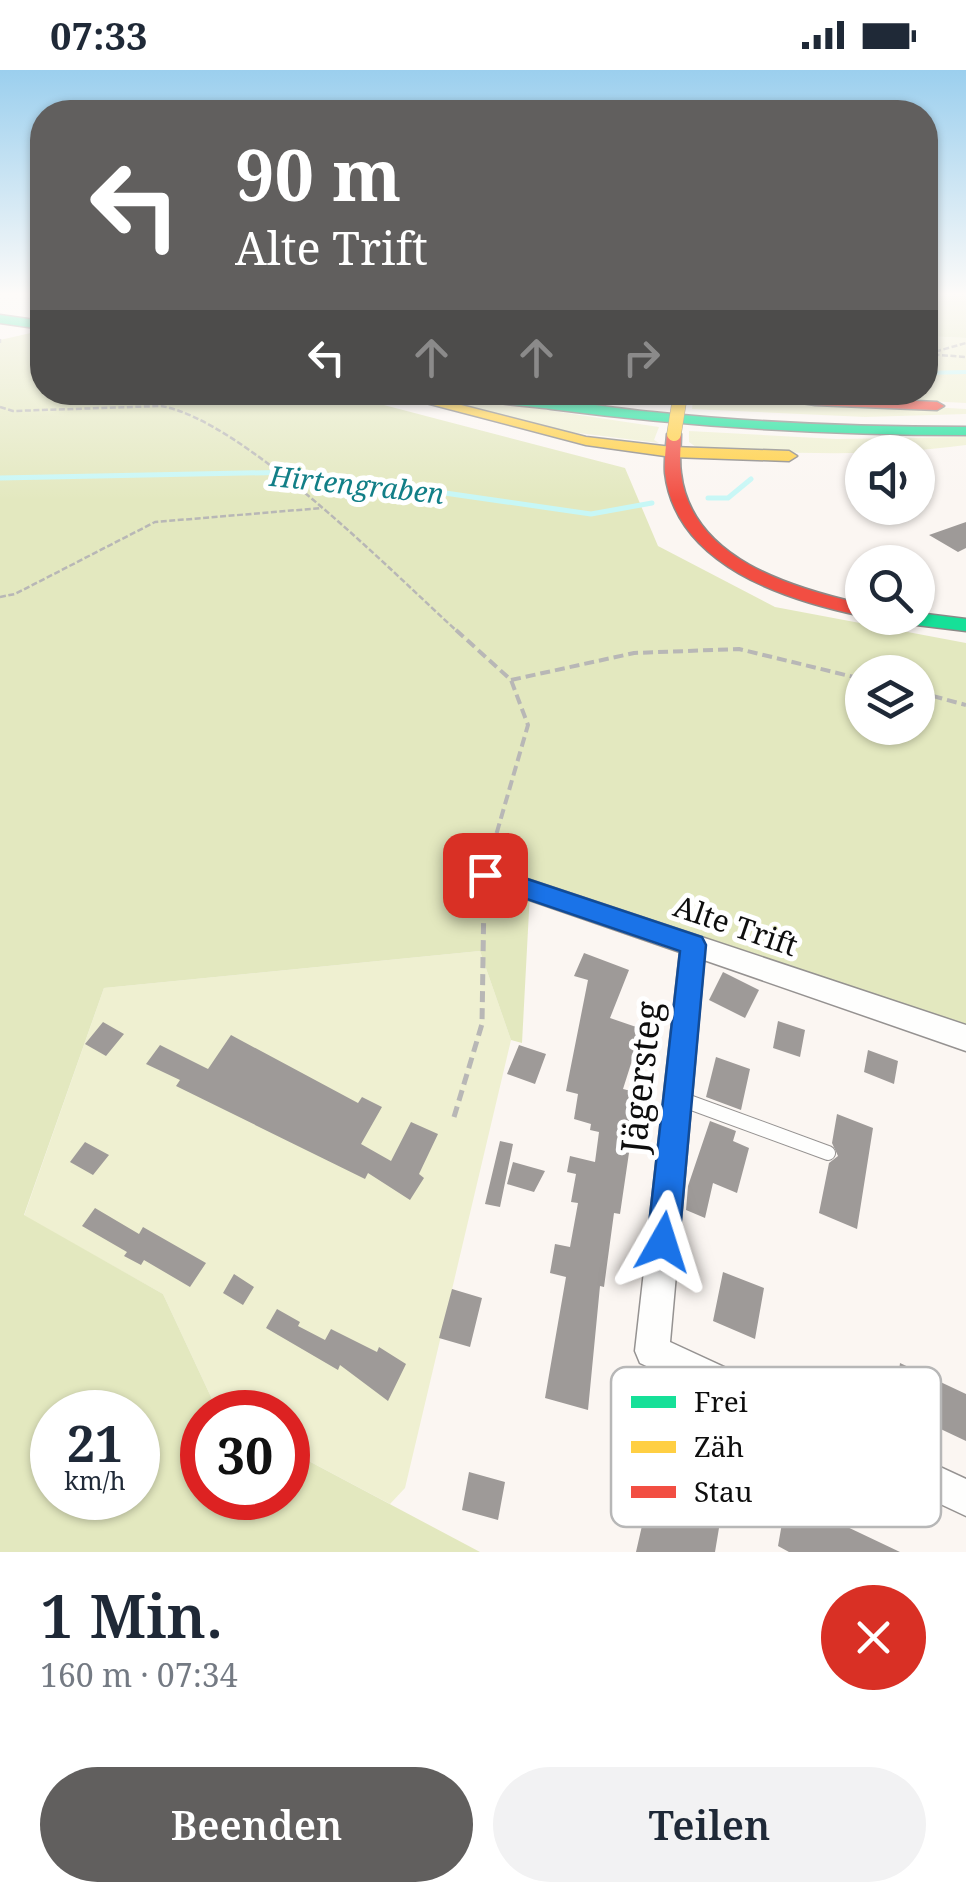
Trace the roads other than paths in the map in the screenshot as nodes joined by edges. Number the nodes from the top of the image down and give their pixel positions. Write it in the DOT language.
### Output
graph roads {
  1 [pos="440,405"];
  2 [pos="558,405"];
  3 [pos="617,405"];
  4 [pos="678,405"];
  5 [pos="906,405"];
  6 [pos="966,407"];
  7 [pos="966,420"];
  8 [pos="966,431"];
  9 [pos="672,444"];
  10 [pos="966,448"];
  11 [pos="935,451"];
  12 [pos="811,456"];
  13 [pos="845,605"];
  14 [pos="935,621"];
  15 [pos="966,625"];
  16 [pos="485,875"];
  17 [pos="693,945"];
  18 [pos="966,1038"];
  19 [pos="678,1098"];
  20 [pos="828,1154"];
  21 [pos="686,1367"];
  22 [pos="941,1486"];
  23 [pos="966,1498"];
  1 -- 9 [label="main road"];
  2 -- 8 [label="main road"];
  3 -- 7 [label="main road"];
  4 -- 9 [label="main road, bridge"];
  5 -- 6 [label="main road"];
  9 -- 12 [label="main road"];
  9 -- 13 [label="main road"];
  10 -- 11 [label="main road"];
  14 -- 15 [label="main road"];
  16 -- 17 [label="street, Alte Trift"];
  17 -- 18 [label="street, Alte Trift"];
  17 -- 19 [label="street, Jägersteg"];
  19 -- 20 [label="lane"];
  19 -- 21 [label="street, Jägersteg"];
  22 -- 23 [label="street, Jägersteg"];
}
